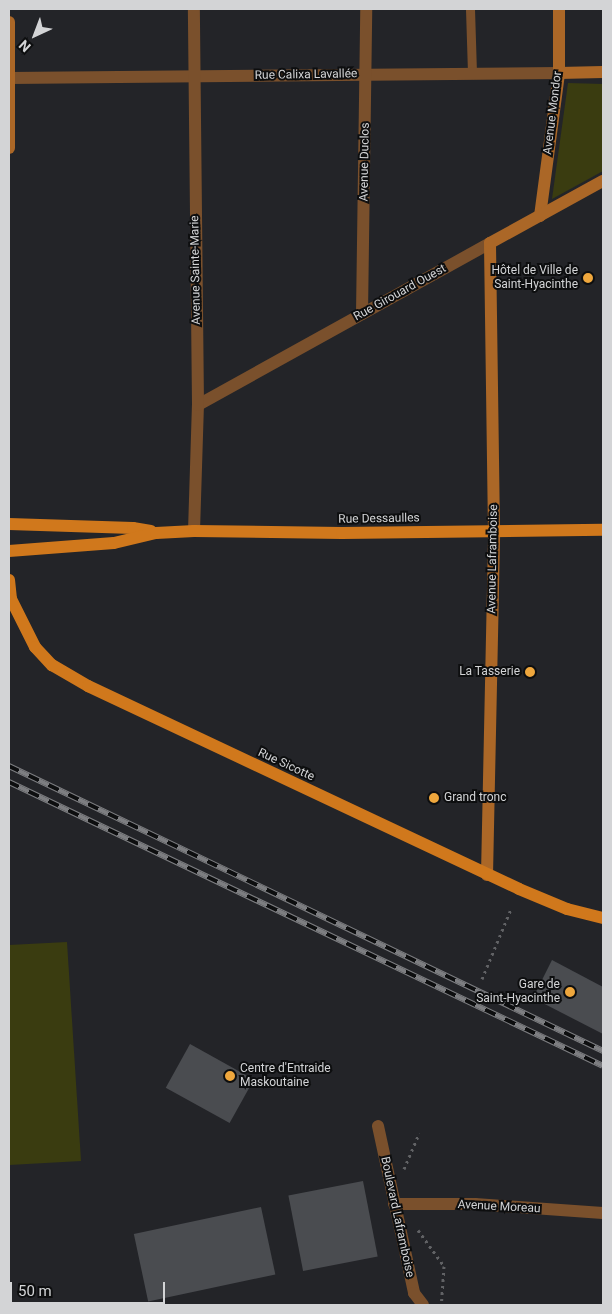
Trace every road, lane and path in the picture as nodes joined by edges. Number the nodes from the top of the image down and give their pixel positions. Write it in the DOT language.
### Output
graph roads {
  1 [pos="194,9"];
  2 [pos="366,9"];
  3 [pos="470,9"];
  4 [pos="559,9"];
  5 [pos="9,22"];
  6 [pos="603,72"];
  7 [pos="559,73"];
  8 [pos="472,74"];
  9 [pos="366,75"];
  10 [pos="195,76"];
  11 [pos="9,78"];
  12 [pos="9,148"];
  13 [pos="603,181"];
  14 [pos="540,216"];
  15 [pos="490,243"];
  16 [pos="362,314"];
  17 [pos="198,405"];
  18 [pos="9,524"];
  19 [pos="603,530"];
  20 [pos="194,531"];
  21 [pos="494,531"];
  22 [pos="156,532"];
  23 [pos="9,551"];
  24 [pos="9,580"];
  25 [pos="487,875"];
  26 [pos="511,909"];
  27 [pos="603,918"];
  28 [pos="482,979"];
  29 [pos="378,1126"];
  30 [pos="419,1134"];
  31 [pos="394,1200"];
  32 [pos="603,1213"];
  33 [pos="416,1227"];
  34 [pos="423,1305"];
  35 [pos="441,1305"];
  1 -- 10 [label="street, Avenue Sainte-Marie"];
  2 -- 9 [label="street, Avenue Duclos"];
  3 -- 8 [label="lane"];
  4 -- 7 [label="street, Avenue Mondor"];
  5 -- 11 [label="street"];
  6 -- 7 [label="street, Rue Calixa Lavallée"];
  7 -- 8 [label="street, Rue Calixa Lavallée"];
  7 -- 14 [label="street, Avenue Mondor"];
  8 -- 9 [label="street, Rue Calixa Lavallée"];
  9 -- 10 [label="street, Rue Calixa Lavallée"];
  9 -- 16 [label="street, Avenue Duclos"];
  10 -- 11 [label="street, Rue Calixa Lavallée"];
  10 -- 17 [label="street, Avenue Sainte-Marie"];
  11 -- 12 [label="street"];
  13 -- 14 [label="street, Rue Girouard Ouest"];
  14 -- 15 [label="street, Rue Girouard Ouest"];
  15 -- 16 [label="street, Rue Girouard Ouest"];
  15 -- 21 [label="street, Avenue Laframboise"];
  16 -- 17 [label="street, Rue Girouard Ouest"];
  17 -- 20 [label="street, Avenue Sainte-Marie"];
  18 -- 22 [label="main road, Rue Dessaulles"];
  19 -- 21 [label="main road, Rue Dessaulles"];
  20 -- 21 [label="main road, Rue Dessaulles"];
  20 -- 22 [label="main road, Rue Dessaulles"];
  21 -- 25 [label="street, Avenue Laframboise"];
  22 -- 23 [label="main road, Rue Dessaulles"];
  24 -- 25 [label="main road, Rue Sicotte"];
  25 -- 27 [label="main road, Rue Sicotte"];
  26 -- 28 [label="path"];
  29 -- 31 [label="street, Boulevard Laframboise"];
  30 -- 31 [label="path"];
  31 -- 32 [label="street, Avenue Moreau"];
  31 -- 34 [label="street, Boulevard Laframboise"];
  33 -- 35 [label="path"];
}
